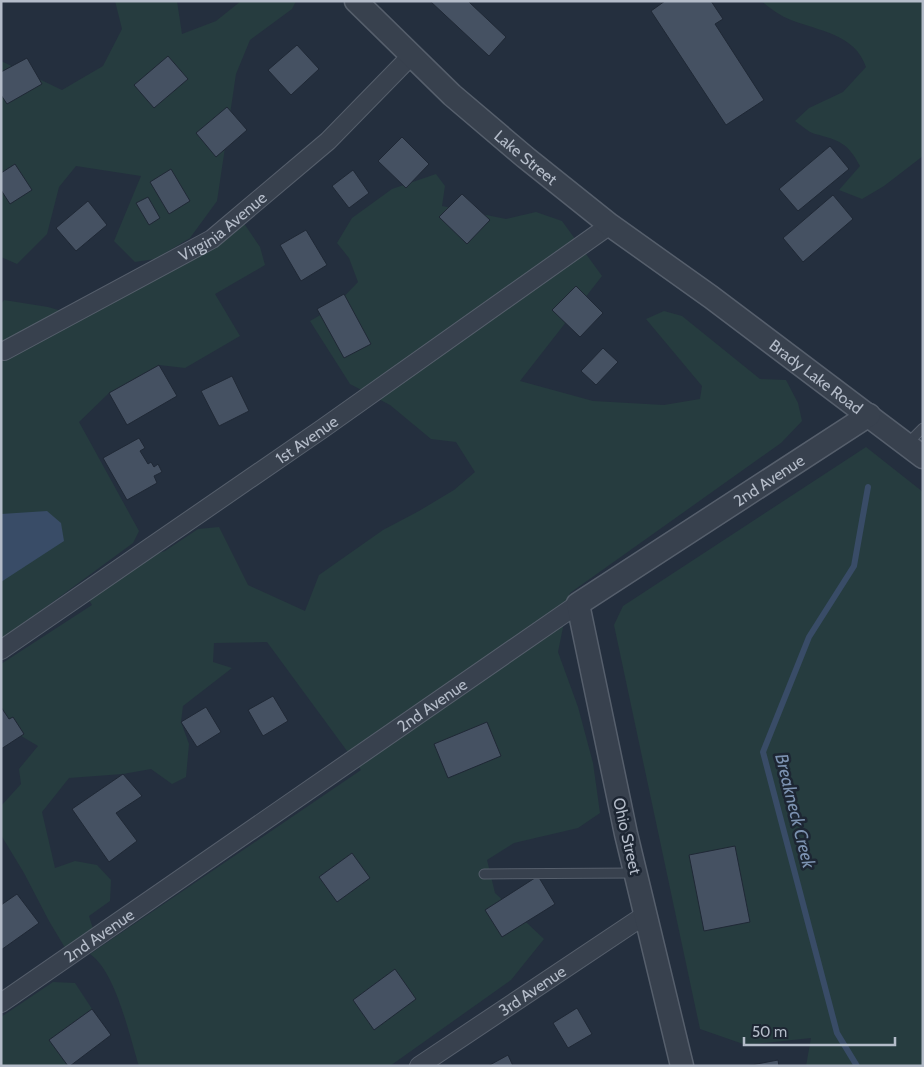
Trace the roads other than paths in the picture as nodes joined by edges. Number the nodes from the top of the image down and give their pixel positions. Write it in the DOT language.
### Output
graph roads {
  1 [pos="356,1"];
  2 [pos="411,56"];
  3 [pos="610,225"];
  4 [pos="711,297"];
  5 [pos="4,352"];
  6 [pos="869,415"];
  7 [pos="923,428"];
  8 [pos="915,451"];
  9 [pos="578,604"];
  10 [pos="1,650"];
  11 [pos="636,873"];
  12 [pos="484,874"];
  13 [pos="645,915"];
  14 [pos="1,1003"];
  15 [pos="419,1066"];
  16 [pos="682,1066"];
  1 -- 2 [label="street, Lake Street"];
  2 -- 3 [label="street, Lake Street"];
  2 -- 5 [label="street, Virginia Avenue"];
  3 -- 4 [label="street, Lake Street"];
  3 -- 10 [label="street, 1st Avenue"];
  4 -- 6 [label="street, Brady Lake Road"];
  6 -- 8 [label="street, Brady Lake Road"];
  6 -- 9 [label="street, 2nd Avenue"];
  7 -- 8 [label="lane"];
  9 -- 11 [label="street, Ohio Street"];
  9 -- 14 [label="street, 2nd Avenue"];
  11 -- 12 [label="lane"];
  11 -- 13 [label="street, Ohio Street"];
  13 -- 15 [label="street, 3rd Avenue"];
  13 -- 16 [label="street, Ohio Street"];
}
